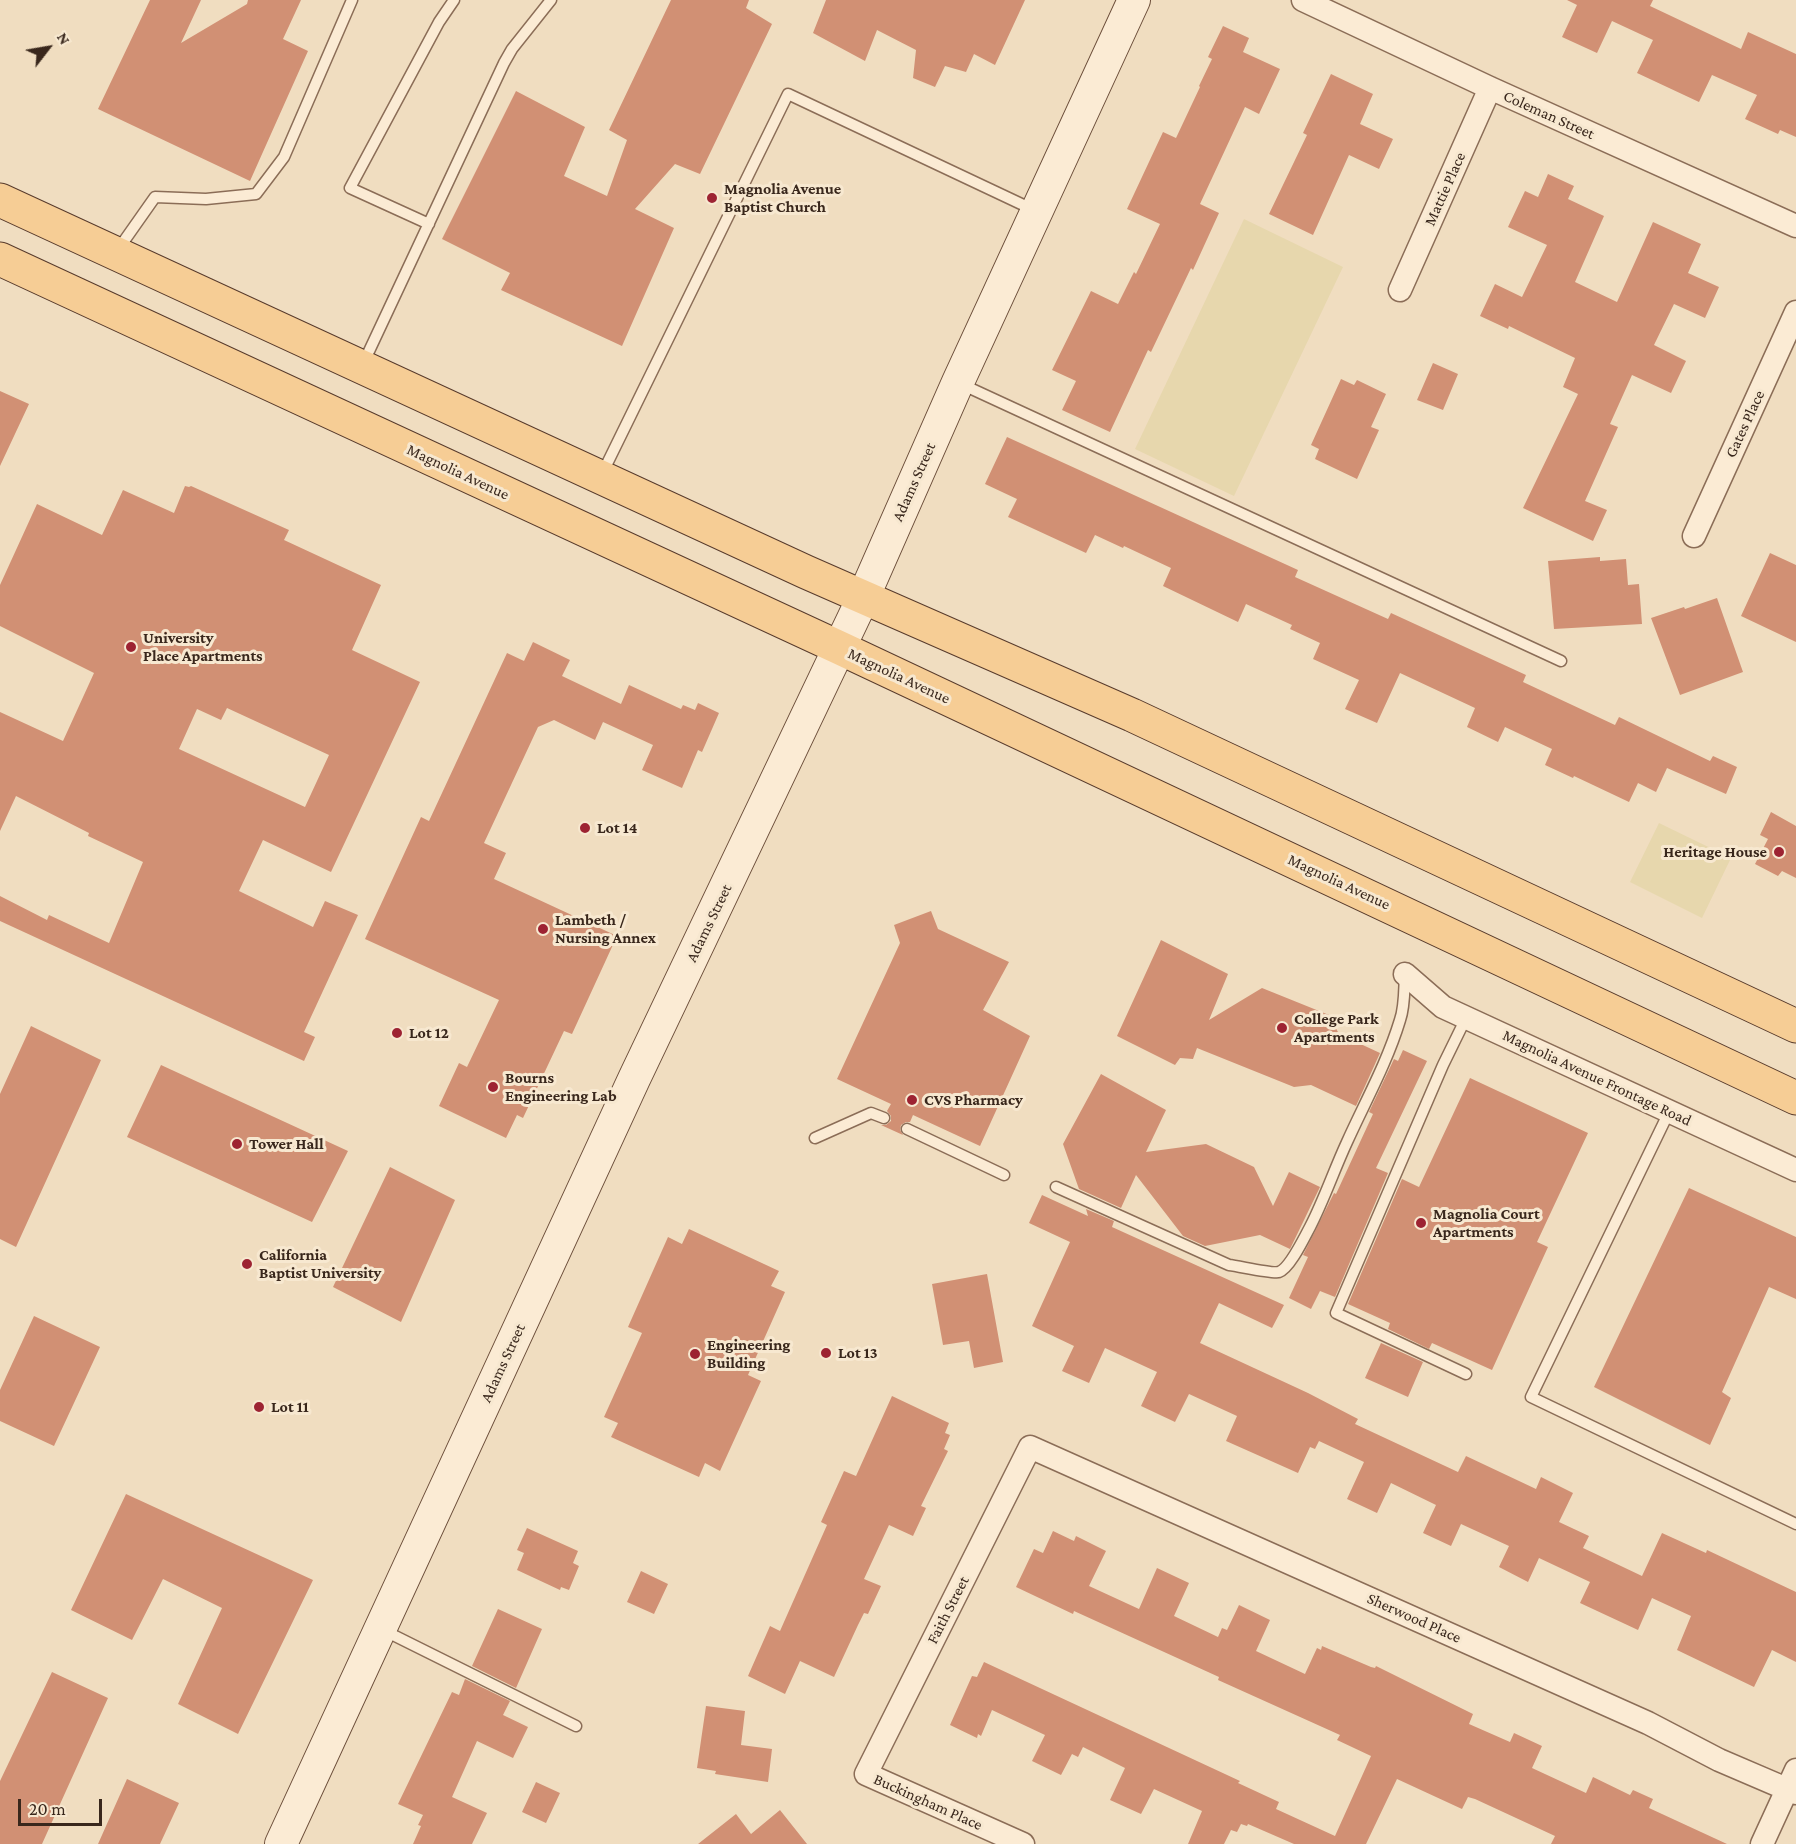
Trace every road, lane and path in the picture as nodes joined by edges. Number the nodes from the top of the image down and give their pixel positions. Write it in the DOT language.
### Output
graph roads {
  1 [pos="352,0"];
  2 [pos="454,0"];
  3 [pos="551,0"];
  4 [pos="1134,0"];
  5 [pos="1303,0"];
  6 [pos="1490,88"];
  7 [pos="0,200"];
  8 [pos="1037,212"];
  9 [pos="429,224"];
  10 [pos="1796,226"];
  11 [pos="115,253"];
  12 [pos="0,259"];
  13 [pos="1400,290"];
  14 [pos="1796,312"];
  15 [pos="362,367"];
  16 [pos="958,382"];
  17 [pos="601,477"];
  18 [pos="1694,536"];
  19 [pos="862,598"];
  20 [pos="840,648"];
  21 [pos="1560,661"];
  22 [pos="1405,974"];
  23 [pos="1466,1018"];
  24 [pos="1796,1026"];
  25 [pos="1796,1098"];
  26 [pos="1669,1112"];
  27 [pos="884,1118"];
  28 [pos="907,1129"];
  29 [pos="815,1138"];
  30 [pos="1796,1170"];
  31 [pos="1004,1175"];
  32 [pos="1056,1187"];
  33 [pos="1466,1374"];
  34 [pos="1030,1447"];
  35 [pos="1796,1524"];
  36 [pos="380,1628"];
  37 [pos="576,1726"];
  38 [pos="866,1774"];
  39 [pos="1793,1784"];
  40 [pos="281,1844"];
  41 [pos="1023,1844"];
  42 [pos="1762,1844"];
  1 -- 11 [label="lane"];
  2 -- 9 [label="lane"];
  3 -- 9 [label="lane"];
  4 -- 8 [label="main road, Adams Street"];
  5 -- 6 [label="street, Coleman Street"];
  6 -- 10 [label="street, Coleman Street"];
  6 -- 13 [label="street, Mattie Place"];
  7 -- 11 [label="main road"];
  8 -- 16 [label="main road, Adams Street"];
  8 -- 17 [label="lane"];
  9 -- 15 [label="lane"];
  11 -- 15 [label="main road"];
  12 -- 20 [label="main road, Magnolia Avenue"];
  14 -- 18 [label="street, Gates Place"];
  15 -- 17 [label="main road"];
  16 -- 19 [label="main road, Adams Street"];
  16 -- 21 [label="lane"];
  17 -- 19 [label="main road"];
  19 -- 20 [label="main road, Adams Street"];
  19 -- 24 [label="main road"];
  20 -- 25 [label="main road, Magnolia Avenue"];
  20 -- 36 [label="main road, Adams Street"];
  22 -- 23 [label="street, Magnolia Avenue Frontage Road"];
  22 -- 32 [label="lane"];
  23 -- 26 [label="street, Magnolia Avenue Frontage Road"];
  23 -- 33 [label="lane"];
  26 -- 30 [label="street, Magnolia Avenue Frontage Road"];
  26 -- 35 [label="lane"];
  27 -- 29 [label="lane"];
  28 -- 31 [label="lane"];
  34 -- 38 [label="street, Faith Street"];
  34 -- 39 [label="street, Sherwood Place"];
  36 -- 37 [label="lane"];
  36 -- 40 [label="main road, Adams Street"];
  38 -- 41 [label="street, Buckingham Place"];
  39 -- 42 [label="street"];
}
